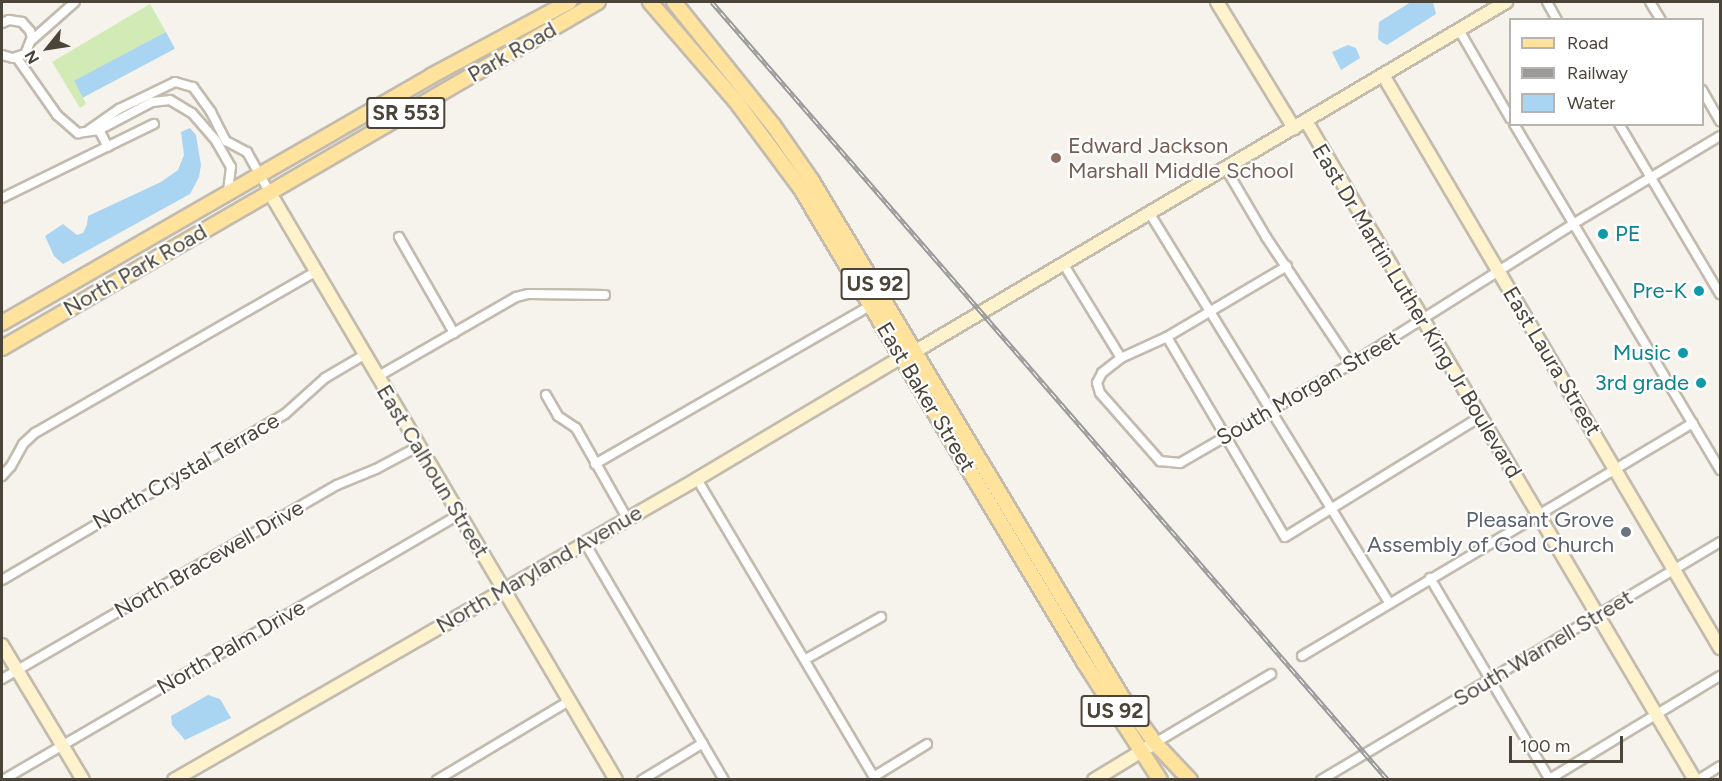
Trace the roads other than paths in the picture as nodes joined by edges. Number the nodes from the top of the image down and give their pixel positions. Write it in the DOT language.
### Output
graph roads {
  1 [pos="75,2"];
  2 [pos="569,2"];
  3 [pos="598,2"];
  4 [pos="650,2"];
  5 [pos="661,2"];
  6 [pos="675,2"];
  7 [pos="1217,2"];
  8 [pos="1506,2"];
  9 [pos="1547,2"];
  10 [pos="1650,2"];
  11 [pos="1556,18"];
  12 [pos="1660,18"];
  13 [pos="2,23"];
  14 [pos="1459,30"];
  15 [pos="32,40"];
  16 [pos="2,55"];
  17 [pos="17,58"];
  18 [pos="732,74"];
  19 [pos="1383,75"];
  20 [pos="151,93"];
  21 [pos="1704,93"];
  22 [pos="156,102"];
  23 [pos="205,103"];
  24 [pos="193,114"];
  25 [pos="1509,116"];
  26 [pos="1720,121"];
  27 [pos="1306,122"];
  28 [pos="154,124"];
  29 [pos="1516,126"];
  30 [pos="1620,126"];
  31 [pos="1294,128"];
  32 [pos="99,130"];
  33 [pos="87,132"];
  34 [pos="1720,136"];
  35 [pos="222,143"];
  36 [pos="108,147"];
  37 [pos="1226,169"];
  38 [pos="259,175"];
  39 [pos="1650,178"];
  40 [pos="228,193"];
  41 [pos="270,193"];
  42 [pos="2,198"];
  43 [pos="1150,214"];
  44 [pos="1573,224"];
  45 [pos="399,237"];
  46 [pos="1064,265"];
  47 [pos="1287,266"];
  48 [pos="1499,270"];
  49 [pos="315,272"];
  50 [pos="1720,294"];
  51 [pos="605,295"];
  52 [pos="871,305"];
  53 [pos="1210,312"];
  54 [pos="1423,320"];
  55 [pos="2,323"];
  56 [pos="454,333"];
  57 [pos="1167,337"];
  58 [pos="2,348"];
  59 [pos="364,355"];
  60 [pos="909,355"];
  61 [pos="1122,358"];
  62 [pos="1351,364"];
  63 [pos="377,377"];
  64 [pos="546,395"];
  65 [pos="1271,410"];
  66 [pos="1480,417"];
  67 [pos="1693,423"];
  68 [pos="1225,437"];
  69 [pos="419,446"];
  70 [pos="972,446"];
  71 [pos="960,454"];
  72 [pos="595,464"];
  73 [pos="1617,470"];
  74 [pos="1720,470"];
  75 [pos="2,476"];
  76 [pos="697,479"];
  77 [pos="1332,507"];
  78 [pos="460,514"];
  79 [pos="1538,514"];
  80 [pos="627,518"];
  81 [pos="585,543"];
  82 [pos="1720,543"];
  83 [pos="1033,562"];
  84 [pos="1675,569"];
  85 [pos="1430,578"];
  86 [pos="2,580"];
  87 [pos="504,589"];
  88 [pos="1389,602"];
  89 [pos="1598,615"];
  90 [pos="881,617"];
  91 [pos="2,645"];
  92 [pos="1720,648"];
  93 [pos="1302,656"];
  94 [pos="1090,658"];
  95 [pos="806,659"];
  96 [pos="16,670"];
  97 [pos="1271,674"];
  98 [pos="1720,676"];
  99 [pos="2,679"];
  100 [pos="1490,680"];
  101 [pos="569,701"];
  102 [pos="1656,714"];
  103 [pos="703,743"];
  104 [pos="1155,743"];
  105 [pos="927,744"];
  106 [pos="62,745"];
  107 [pos="1141,752"];
  108 [pos="1720,766"];
  109 [pos="875,778"];
  110 [pos="1549,779"];
  111 [pos="3,780"];
  112 [pos="83,780"];
  113 [pos="174,780"];
  114 [pos="437,780"];
  115 [pos="616,780"];
  116 [pos="642,780"];
  117 [pos="724,780"];
  118 [pos="1094,780"];
  119 [pos="1160,780"];
  120 [pos="1190,780"];
  121 [pos="1321,780"];
  122 [pos="1696,780"];
  1 -- 15 [label="street"];
  2 -- 38 [label="main road, Park Road / SR 553"];
  3 -- 41 [label="main road, Park Road / SR 553"];
  4 -- 52 [label="main road, East Baker Street / US 92"];
  5 -- 18 [label="main road"];
  6 -- 18 [label="main road, East Baker Street / US 92"];
  7 -- 31 [label="street"];
  8 -- 14 [label="street, North Maryland Avenue"];
  9 -- 11 [label="street"];
  10 -- 12 [label="street"];
  13 -- 15 [label="street"];
  14 -- 19 [label="street, North Maryland Avenue"];
  14 -- 25 [label="street"];
  15 -- 17 [label="street"];
  16 -- 17 [label="street"];
  17 -- 33 [label="street"];
  18 -- 60 [label="main road, East Baker Street / US 92"];
  19 -- 27 [label="street, North Maryland Avenue"];
  19 -- 48 [label="street, East Laura Street"];
  20 -- 22 [label="street"];
  20 -- 23 [label="street"];
  20 -- 33 [label="street"];
  21 -- 26 [label="street"];
  22 -- 24 [label="street"];
  22 -- 32 [label="street"];
  23 -- 24 [label="street"];
  23 -- 35 [label="street"];
  24 -- 35 [label="street"];
  27 -- 31 [label="street, North Maryland Avenue"];
  27 -- 54 [label="street, East Dr Martin Luther King Jr Boulevard"];
  28 -- 36 [label="street"];
  29 -- 44 [label="street"];
  30 -- 39 [label="street"];
  31 -- 37 [label="street, North Maryland Avenue"];
  32 -- 33 [label="street"];
  32 -- 36 [label="street"];
  34 -- 39 [label="street, South Morgan Street"];
  35 -- 38 [label="street"];
  35 -- 40 [label="street"];
  36 -- 42 [label="street"];
  37 -- 43 [label="street, North Maryland Avenue"];
  37 -- 47 [label="street"];
  38 -- 40 [label="main road, North Park Road / SR 553"];
  38 -- 41 [label="street"];
  39 -- 44 [label="street, South Morgan Street"];
  39 -- 50 [label="street"];
  40 -- 55 [label="main road, North Park Road / SR 553"];
  41 -- 49 [label="street, East Calhoun Street"];
  41 -- 58 [label="main road, North Park Road / SR 553"];
  43 -- 46 [label="street, North Maryland Avenue"];
  43 -- 53 [label="street"];
  44 -- 48 [label="street, South Morgan Street"];
  44 -- 67 [label="street"];
  45 -- 56 [label="street"];
  46 -- 60 [label="street, North Maryland Avenue"];
  46 -- 61 [label="street"];
  47 -- 53 [label="street"];
  47 -- 62 [label="street"];
  48 -- 54 [label="street, South Morgan Street"];
  48 -- 73 [label="street, East Laura Street"];
  49 -- 59 [label="street, East Calhoun Street"];
  49 -- 75 [label="street"];
  51 -- 56 [label="street"];
  52 -- 60 [label="main road, East Baker Street / US 92"];
  52 -- 72 [label="street"];
  53 -- 57 [label="street"];
  53 -- 65 [label="street"];
  54 -- 62 [label="street, South Morgan Street"];
  54 -- 66 [label="street, East Dr Martin Luther King Jr Boulevard"];
  56 -- 63 [label="street"];
  57 -- 61 [label="street"];
  57 -- 68 [label="street"];
  59 -- 63 [label="street, East Calhoun Street"];
  59 -- 86 [label="street, North Crystal Terrace"];
  60 -- 70 [label="main road, East Baker Street / US 92"];
  60 -- 71 [label="main road, East Baker Street / US 92"];
  60 -- 76 [label="street, North Maryland Avenue"];
  61 -- 68 [label="street, South Morgan Street"];
  62 -- 65 [label="street, South Morgan Street"];
  63 -- 69 [label="street, East Calhoun Street"];
  64 -- 72 [label="street"];
  65 -- 68 [label="street, South Morgan Street"];
  65 -- 77 [label="street"];
  66 -- 77 [label="street"];
  66 -- 79 [label="street, East Dr Martin Luther King Jr Boulevard"];
  67 -- 73 [label="street"];
  67 -- 74 [label="street"];
  68 -- 77 [label="street"];
  69 -- 78 [label="street, East Calhoun Street"];
  69 -- 96 [label="street, North Bracewell Drive"];
  70 -- 71 [label="street"];
  70 -- 83 [label="main road, East Baker Street / US 92"];
  71 -- 83 [label="main road, East Baker Street / US 92"];
  72 -- 80 [label="street"];
  73 -- 79 [label="street"];
  73 -- 84 [label="street, East Laura Street"];
  76 -- 80 [label="street, North Maryland Avenue"];
  76 -- 95 [label="street"];
  77 -- 88 [label="street"];
  78 -- 87 [label="street, East Calhoun Street"];
  78 -- 106 [label="street, North Palm Drive"];
  79 -- 85 [label="street"];
  79 -- 89 [label="street, East Dr Martin Luther King Jr Boulevard"];
  80 -- 81 [label="street, North Maryland Avenue"];
  81 -- 87 [label="street, North Maryland Avenue"];
  81 -- 103 [label="street"];
  82 -- 84 [label="street, South Warnell Street"];
  83 -- 94 [label="main road, East Baker Street / US 92"];
  84 -- 89 [label="street, South Warnell Street"];
  84 -- 92 [label="street, East Laura Street"];
  85 -- 88 [label="street"];
  85 -- 100 [label="street"];
  87 -- 101 [label="street, East Calhoun Street"];
  87 -- 113 [label="street, North Maryland Avenue"];
  88 -- 93 [label="street"];
  89 -- 100 [label="street, South Warnell Street"];
  89 -- 102 [label="street, East Dr Martin Luther King Jr Boulevard"];
  90 -- 95 [label="street"];
  91 -- 96 [label="street"];
  94 -- 104 [label="main road, East Baker Street / US 92"];
  94 -- 107 [label="main road, East Baker Street / US 92"];
  95 -- 109 [label="street"];
  96 -- 99 [label="street, North Bracewell Drive"];
  96 -- 106 [label="street"];
  97 -- 104 [label="street"];
  98 -- 102 [label="street"];
  100 -- 110 [label="street"];
  100 -- 121 [label="street, South Warnell Street"];
  101 -- 114 [label="street"];
  101 -- 115 [label="street, East Calhoun Street"];
  102 -- 110 [label="street"];
  102 -- 122 [label="street, East Dr Martin Luther King Jr Boulevard"];
  103 -- 116 [label="street"];
  103 -- 117 [label="street"];
  104 -- 107 [label="street"];
  104 -- 120 [label="main road, US 92"];
  105 -- 109 [label="street"];
  106 -- 111 [label="street, North Palm Drive"];
  106 -- 112 [label="street"];
  107 -- 118 [label="street"];
  107 -- 119 [label="main road, East Baker Street / US 92"];
  108 -- 122 [label="street"];
}
